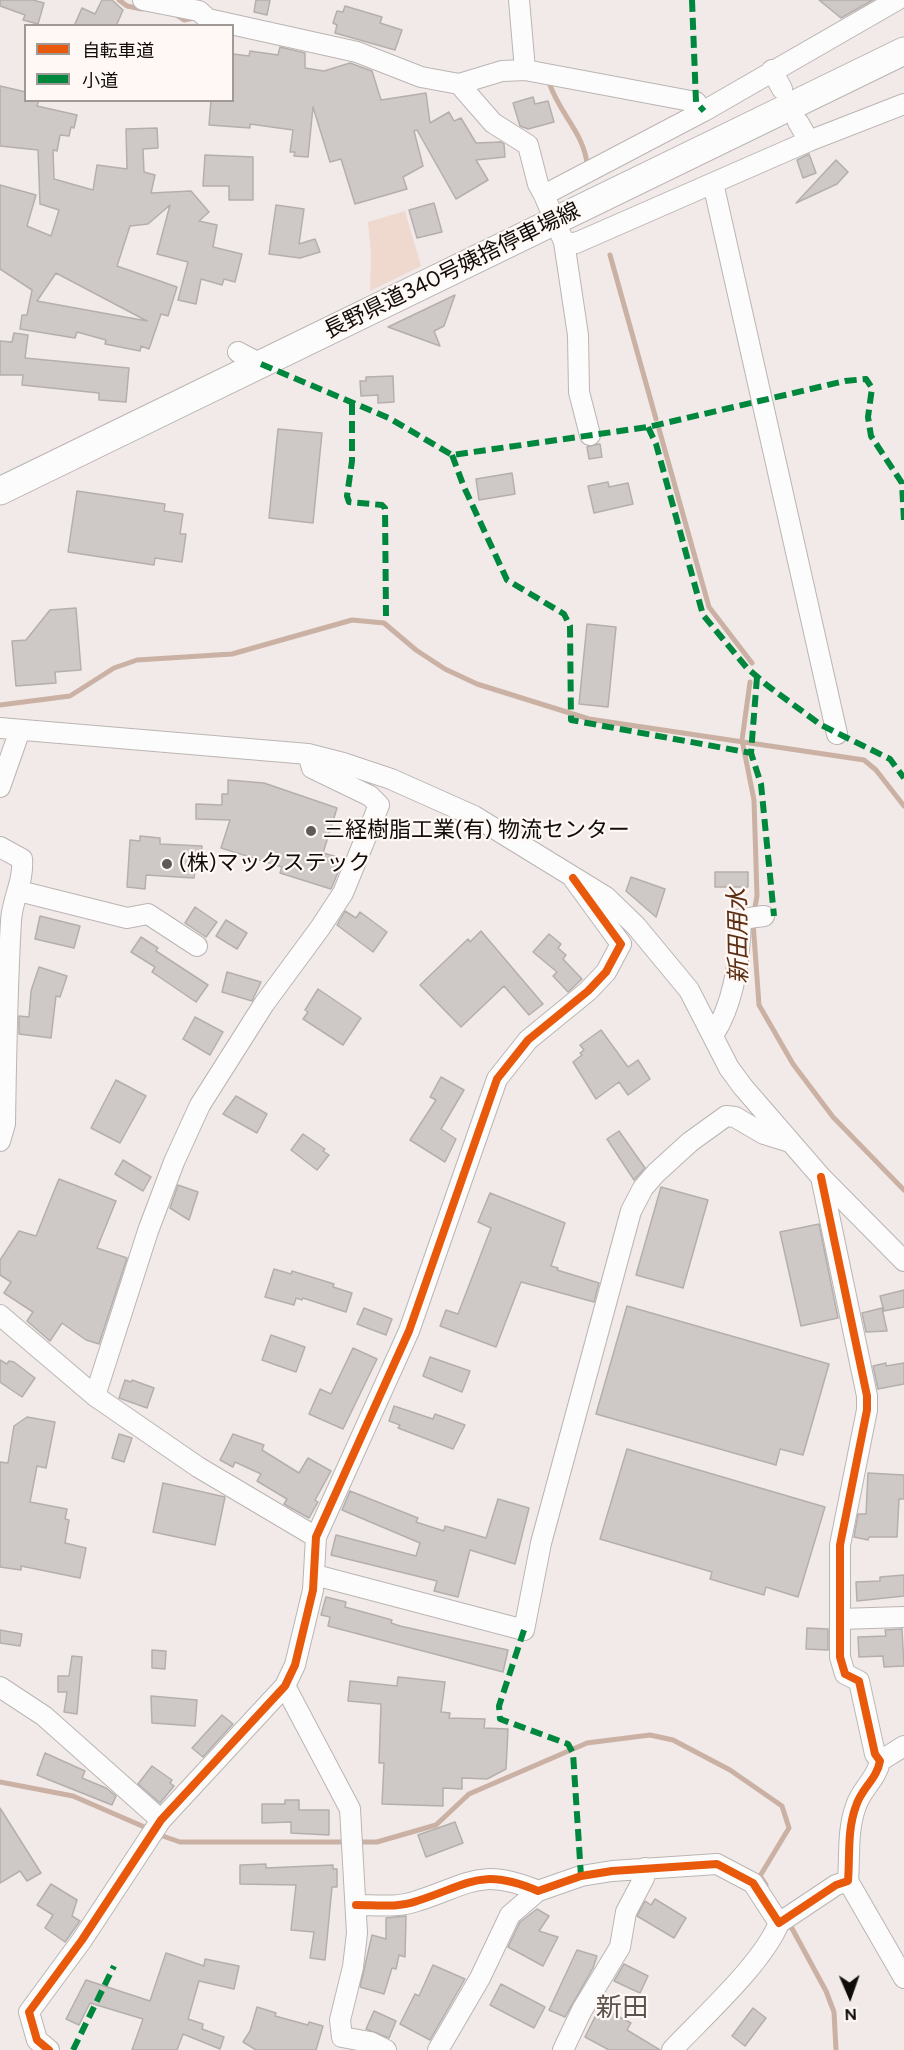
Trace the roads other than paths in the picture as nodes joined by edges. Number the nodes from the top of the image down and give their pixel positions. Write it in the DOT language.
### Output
graph roads {
  1 [pos="143,0"];
  2 [pos="519,0"];
  3 [pos="897,0"];
  4 [pos="231,24"];
  5 [pos="234,25"];
  6 [pos="904,51"];
  7 [pos="525,70"];
  8 [pos="772,70"];
  9 [pos="459,84"];
  10 [pos="782,89"];
  11 [pos="696,102"];
  12 [pos="904,104"];
  13 [pos="798,122"];
  14 [pos="809,141"];
  15 [pos="712,183"];
  16 [pos="544,195"];
  17 [pos="559,231"];
  18 [pos="590,435"];
  19 [pos="0,491"];
  20 [pos="0,728"];
  21 [pos="20,730"];
  22 [pos="837,734"];
  23 [pos="308,754"];
  24 [pos="0,788"];
  25 [pos="0,847"];
  26 [pos="573,878"];
  27 [pos="19,891"];
  28 [pos="764,916"];
  29 [pos="197,946"];
  30 [pos="714,1034"];
  31 [pos="0,1141"];
  32 [pos="790,1142"];
  33 [pos="821,1177"];
  34 [pos="904,1261"];
  35 [pos="0,1315"];
  36 [pos="95,1396"];
  37 [pos="316,1537"];
  38 [pos="315,1575"];
  39 [pos="904,1617"];
  40 [pos="840,1618"];
  41 [pos="285,1686"];
  42 [pos="0,1687"];
  43 [pos="904,1746"];
  44 [pos="880,1761"];
  45 [pos="155,1828"];
  46 [pos="645,1868"];
  47 [pos="848,1881"];
  48 [pos="538,1891"];
  49 [pos="356,1905"];
  50 [pos="784,1919"];
  51 [pos="904,1978"];
  52 [pos="37,2047"];
  53 [pos="386,2050"];
  54 [pos="438,2050"];
  55 [pos="563,2050"];
  56 [pos="672,2050"];
  1 -- 4 [label="street"];
  2 -- 7 [label="street"];
  3 -- 8 [label="street"];
  5 -- 9 [label="street"];
  6 -- 17 [label="main road, 長野県道340号姨捨停車場線"];
  7 -- 9 [label="street"];
  7 -- 11 [label="street"];
  8 -- 10 [label="street"];
  8 -- 16 [label="street"];
  9 -- 16 [label="street"];
  12 -- 14 [label="street"];
  13 -- 14 [label="street"];
  14 -- 15 [label="street"];
  15 -- 17 [label="street"];
  15 -- 22 [label="street"];
  16 -- 17 [label="street"];
  17 -- 18 [label="street"];
  17 -- 19 [label="main road, 長野県道340号姨捨停車場線"];
  20 -- 21 [label="street"];
  21 -- 23 [label="street"];
  21 -- 24 [label="street"];
  23 -- 26 [label="street"];
  23 -- 36 [label="street"];
  25 -- 27 [label="street"];
  26 -- 30 [label="street"];
  26 -- 37 [label="street"];
  27 -- 29 [label="street"];
  27 -- 31 [label="street"];
  28 -- 30 [label="street"];
  30 -- 32 [label="street"];
  32 -- 33 [label="street"];
  32 -- 38 [label="street"];
  33 -- 34 [label="street"];
  33 -- 40 [label="street"];
  35 -- 36 [label="street"];
  36 -- 37 [label="street"];
  37 -- 38 [label="street"];
  38 -- 41 [label="street"];
  39 -- 40 [label="street"];
  40 -- 44 [label="street"];
  41 -- 45 [label="street"];
  41 -- 49 [label="street"];
  42 -- 45 [label="street"];
  43 -- 44 [label="street"];
  44 -- 47 [label="street"];
  45 -- 52 [label="street"];
  46 -- 48 [label="street"];
  46 -- 50 [label="street"];
  46 -- 55 [label="street"];
  47 -- 50 [label="street"];
  47 -- 51 [label="street"];
  48 -- 49 [label="street"];
  48 -- 54 [label="street"];
  49 -- 53 [label="street"];
  50 -- 56 [label="street"];
}
